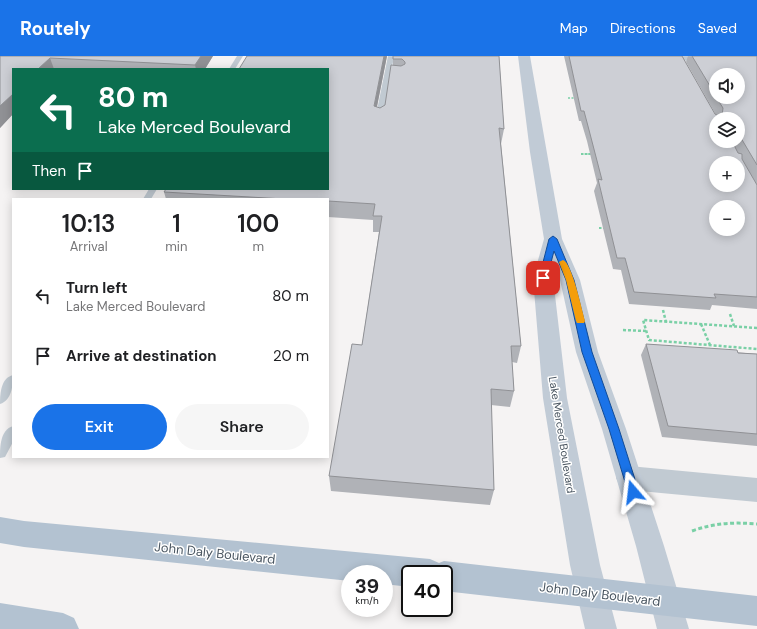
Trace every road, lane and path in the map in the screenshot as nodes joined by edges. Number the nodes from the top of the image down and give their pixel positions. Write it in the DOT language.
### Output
graph roads {
  1 [pos="240,56"];
  2 [pos="391,56"];
  3 [pos="524,56"];
  4 [pos="665,56"];
  5 [pos="679,59"];
  6 [pos="757,59"];
  7 [pos="233,68"];
  8 [pos="568,98"];
  9 [pos="581,99"];
  10 [pos="379,120"];
  11 [pos="581,154"];
  12 [pos="598,155"];
  13 [pos="599,228"];
  14 [pos="607,228"];
  15 [pos="553,239"];
  16 [pos="663,310"];
  17 [pos="730,314"];
  18 [pos="666,322"];
  19 [pos="701,324"];
  20 [pos="734,326"];
  21 [pos="757,328"];
  22 [pos="623,330"];
  23 [pos="646,331"];
  24 [pos="673,342"];
  25 [pos="710,345"];
  26 [pos="745,348"];
  27 [pos="757,349"];
  28 [pos="676,350"];
  29 [pos="748,355"];
  30 [pos="12,381"];
  31 [pos="0,399"];
  32 [pos="12,434"];
  33 [pos="0,453"];
  34 [pos="629,478"];
  35 [pos="757,490"];
  36 [pos="757,524"];
  37 [pos="0,530"];
  38 [pos="692,531"];
  39 [pos="401,571"];
  40 [pos="453,577"];
  41 [pos="592,593"];
  42 [pos="757,611"];
  43 [pos="669,615"];
  44 [pos="0,619"];
  45 [pos="56,628"];
  46 [pos="601,629"];
  1 -- 7 [label="lane"];
  2 -- 10 [label="lane"];
  3 -- 15 [label="street, Lake Merced Boulevard"];
  4 -- 5 [label="street"];
  5 -- 6 [label="street"];
  8 -- 9 [label="path"];
  11 -- 12 [label="path"];
  13 -- 14 [label="path"];
  15 -- 34 [label="street, Lake Merced Boulevard"];
  15 -- 41 [label="street, Lake Merced Boulevard"];
  16 -- 18 [label="path"];
  17 -- 20 [label="path"];
  18 -- 19 [label="path"];
  18 -- 23 [label="path"];
  19 -- 20 [label="path"];
  19 -- 25 [label="path"];
  20 -- 21 [label="path"];
  22 -- 23 [label="path"];
  23 -- 24 [label="path"];
  24 -- 25 [label="path"];
  24 -- 28 [label="path"];
  25 -- 26 [label="path"];
  26 -- 27 [label="path"];
  26 -- 29 [label="path"];
  30 -- 31 [label="lane"];
  32 -- 33 [label="lane"];
  34 -- 35 [label="street"];
  34 -- 43 [label="street, Lake Merced Boulevard"];
  36 -- 38 [label="path"];
  37 -- 39 [label="main road, John Daly Boulevard"];
  40 -- 41 [label="main road, John Daly Boulevard"];
  41 -- 43 [label="main road, John Daly Boulevard"];
  41 -- 46 [label="street, Lake Merced Boulevard"];
  42 -- 43 [label="main road, John Daly Boulevard"];
  44 -- 45 [label="main road"];
}
